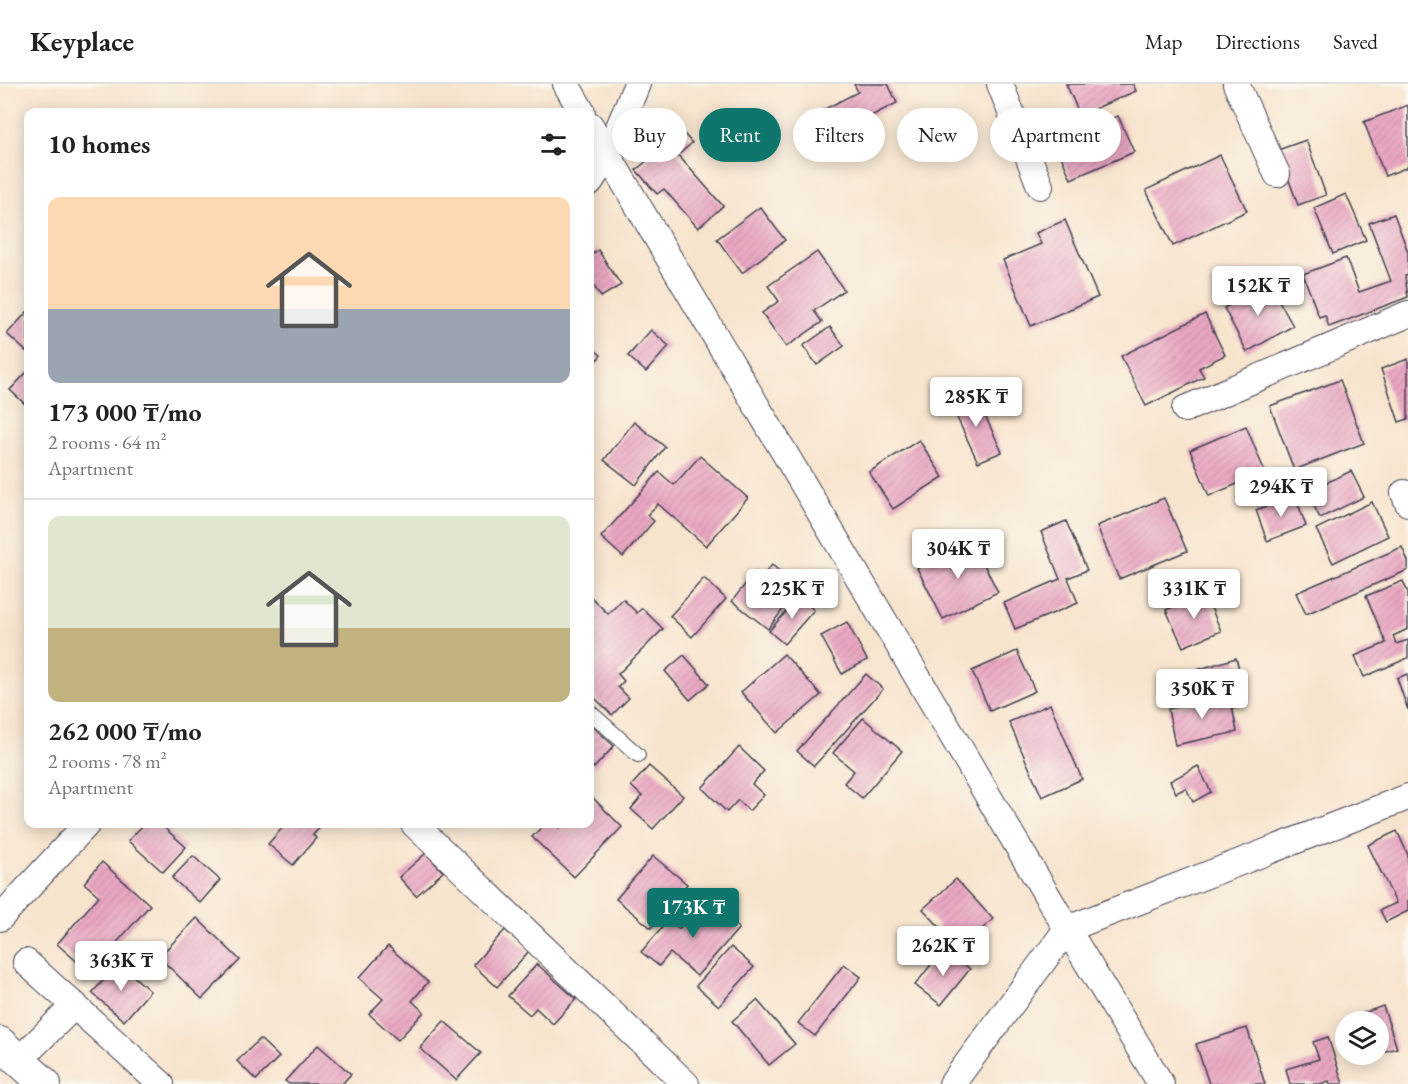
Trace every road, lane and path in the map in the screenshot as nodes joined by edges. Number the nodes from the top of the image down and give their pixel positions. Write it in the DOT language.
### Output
graph roads {
  1 [pos="566,84"];
  2 [pos="638,84"];
  3 [pos="1000,84"];
  4 [pos="1236,84"];
  5 [pos="580,108"];
  6 [pos="594,132"];
  7 [pos="607,156"];
  8 [pos="1277,174"];
  9 [pos="594,176"];
  10 [pos="1040,186"];
  11 [pos="1408,314"];
  12 [pos="1185,408"];
  13 [pos="594,716"];
  14 [pos="638,755"];
  15 [pos="1408,797"];
  16 [pos="83,828"];
  17 [pos="418,828"];
  18 [pos="0,918"];
  19 [pos="1067,929"];
  20 [pos="26,962"];
  21 [pos="75,1005"];
  22 [pos="10,1052"];
  23 [pos="45,1084"];
  24 [pos="161,1084"];
  25 [pos="686,1084"];
  26 [pos="952,1084"];
  27 [pos="1161,1084"];
  1 -- 5 [label="street"];
  2 -- 7 [label="street"];
  3 -- 10 [label="street"];
  4 -- 8 [label="street"];
  6 -- 7 [label="street"];
  7 -- 9 [label="street"];
  7 -- 19 [label="street"];
  11 -- 12 [label="street"];
  13 -- 14 [label="lane"];
  15 -- 19 [label="street"];
  16 -- 18 [label="street"];
  17 -- 25 [label="street"];
  19 -- 26 [label="street"];
  19 -- 27 [label="street"];
  20 -- 21 [label="street"];
  21 -- 22 [label="street"];
  21 -- 24 [label="street"];
  22 -- 23 [label="street"];
}
